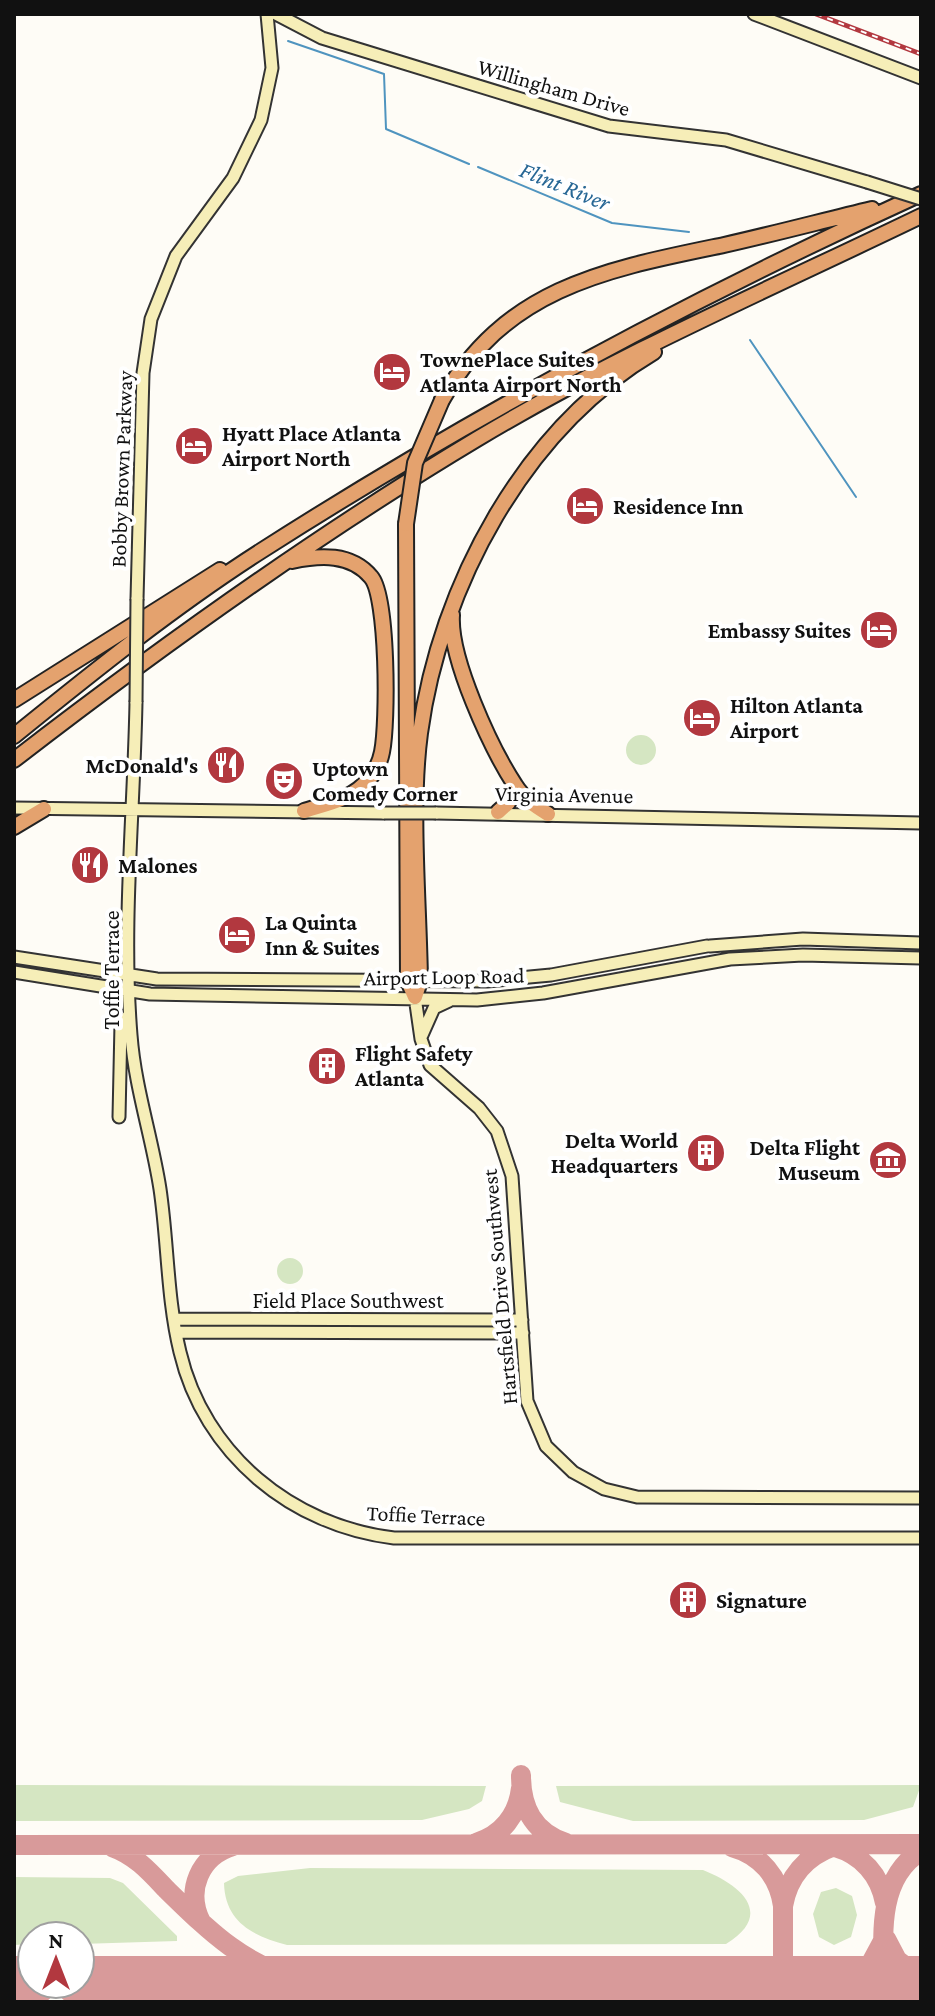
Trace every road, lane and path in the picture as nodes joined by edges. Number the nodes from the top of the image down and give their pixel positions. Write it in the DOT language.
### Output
graph roads {
  1 [pos="267,14"];
  2 [pos="276,14"];
  3 [pos="754,14"];
  4 [pos="921,78"];
  5 [pos="921,196"];
  6 [pos="903,202"];
  7 [pos="921,216"];
  8 [pos="745,301"];
  9 [pos="260,552"];
  10 [pos="283,563"];
  11 [pos="453,603"];
  12 [pos="14,700"];
  13 [pos="14,736"];
  14 [pos="14,760"];
  15 [pos="515,786"];
  16 [pos="14,808"];
  17 [pos="44,809"];
  18 [pos="134,810"];
  19 [pos="304,811"];
  20 [pos="498,812"];
  21 [pos="548,814"];
  22 [pos="921,823"];
  23 [pos="14,827"];
  24 [pos="921,943"];
  25 [pos="14,957"];
  26 [pos="921,958"];
  27 [pos="14,972"];
  28 [pos="129,975"];
  29 [pos="414,981"];
  30 [pos="128,991"];
  31 [pos="415,997"];
  32 [pos="454,999"];
  33 [pos="129,1015"];
  34 [pos="421,1039"];
  35 [pos="119,1117"];
  36 [pos="522,1320"];
  37 [pos="175,1326"];
  38 [pos="405,1326"];
  39 [pos="523,1333"];
  40 [pos="921,1498"];
  41 [pos="921,1538"];
  1 -- 18 [label="main road, Bobby Brown Parkway, bridge"];
  2 -- 5 [label="main road, Willingham Drive, bridge"];
  3 -- 4 [label="main road"];
  5 -- 6 [label="highway"];
  6 -- 9 [label="highway"];
  6 -- 29 [label="highway, bridge"];
  7 -- 8 [label="highway"];
  8 -- 10 [label="highway"];
  8 -- 11 [label="highway"];
  9 -- 12 [label="highway"];
  9 -- 13 [label="highway"];
  10 -- 14 [label="highway"];
  10 -- 19 [label="highway"];
  11 -- 15 [label="highway"];
  11 -- 29 [label="highway"];
  15 -- 20 [label="highway"];
  15 -- 21 [label="highway"];
  16 -- 17 [label="main road, Virginia Avenue"];
  17 -- 18 [label="main road, Virginia Avenue"];
  17 -- 23 [label="highway"];
  18 -- 19 [label="main road, Virginia Avenue"];
  18 -- 28 [label="main road, Toffie Terrace"];
  19 -- 20 [label="main road, Virginia Avenue, bridge"];
  20 -- 21 [label="main road, Virginia Avenue"];
  21 -- 22 [label="main road, Virginia Avenue"];
  24 -- 29 [label="main road, Airport Loop Road"];
  25 -- 28 [label="main road, Airport Loop Road"];
  26 -- 32 [label="main road, Airport Loop Road"];
  27 -- 30 [label="main road, Airport Loop Road"];
  28 -- 29 [label="main road, Airport Loop Road"];
  28 -- 30 [label="main road, Toffie Terrace"];
  29 -- 31 [label="highway"];
  30 -- 31 [label="main road, Airport Loop Road"];
  30 -- 33 [label="main road, Toffie Terrace"];
  31 -- 32 [label="main road, Airport Loop Road"];
  31 -- 34 [label="main road, Hartsfield Drive Southwest"];
  32 -- 34 [label="main road"];
  33 -- 35 [label="main road"];
  33 -- 37 [label="main road, Toffie Terrace"];
  34 -- 36 [label="main road, Hartsfield Drive Southwest"];
  36 -- 38 [label="main road, Field Place Southwest"];
  36 -- 39 [label="main road, Hartsfield Drive Southwest"];
  37 -- 38 [label="main road, Field Place Southwest"];
  37 -- 41 [label="main road, Toffie Terrace"];
  38 -- 39 [label="main road, Field Place Southwest"];
  39 -- 40 [label="main road, Hartsfield Drive Southwest"];
}
